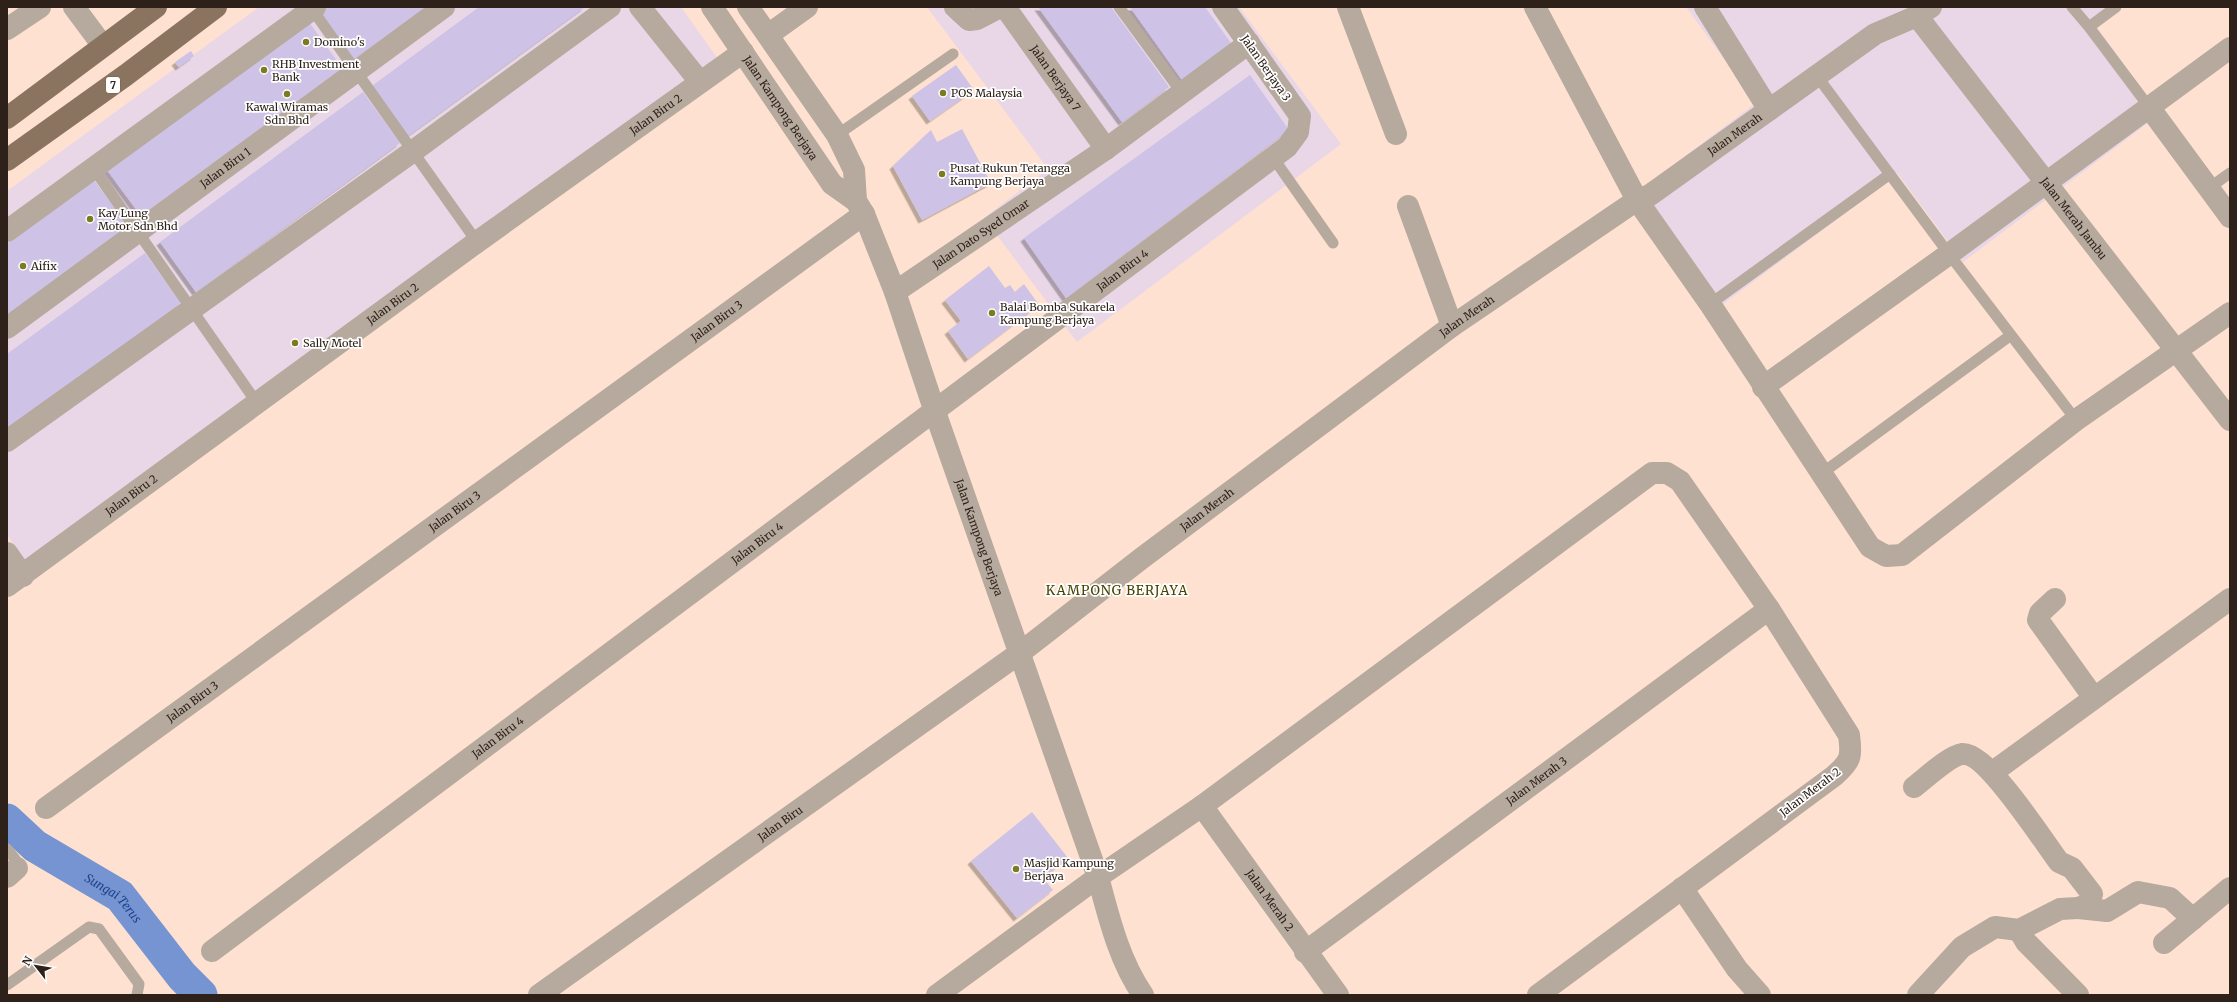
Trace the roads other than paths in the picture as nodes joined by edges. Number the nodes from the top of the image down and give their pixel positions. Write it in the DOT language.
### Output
graph roads {
  1 [pos="40,7"];
  2 [pos="74,7"];
  3 [pos="156,7"];
  4 [pos="216,7"];
  5 [pos="444,7"];
  6 [pos="610,7"];
  7 [pos="640,7"];
  8 [pos="712,7"];
  9 [pos="748,7"];
  10 [pos="807,7"];
  11 [pos="955,7"];
  12 [pos="1000,7"];
  13 [pos="1005,7"];
  14 [pos="1119,7"];
  15 [pos="1223,7"];
  16 [pos="1348,7"];
  17 [pos="1535,7"];
  18 [pos="1705,7"];
  19 [pos="2072,7"];
  20 [pos="2116,7"];
  21 [pos="313,8"];
  22 [pos="1916,10"];
  23 [pos="2088,27"];
  24 [pos="7,29"];
  25 [pos="768,35"];
  26 [pos="1249,43"];
  27 [pos="103,46"];
  28 [pos="2230,48"];
  29 [pos="743,52"];
  30 [pos="953,54"];
  31 [pos="355,72"];
  32 [pos="1817,76"];
  33 [pos="700,82"];
  34 [pos="1182,93"];
  35 [pos="2148,107"];
  36 [pos="1769,110"];
  37 [pos="7,118"];
  38 [pos="1298,132"];
  39 [pos="1396,134"];
  40 [pos="837,135"];
  41 [pos="1106,149"];
  42 [pos="412,152"];
  43 [pos="1274,159"];
  44 [pos="7,160"];
  45 [pos="94,169"];
  46 [pos="2230,173"];
  47 [pos="1890,174"];
  48 [pos="2046,182"];
  49 [pos="2209,188"];
  50 [pos="1637,200"];
  51 [pos="1408,206"];
  52 [pos="860,208"];
  53 [pos="2230,217"];
  54 [pos="7,231"];
  55 [pos="139,231"];
  56 [pos="477,242"];
  57 [pos="1333,243"];
  58 [pos="1949,254"];
  59 [pos="896,292"];
  60 [pos="1710,304"];
  61 [pos="191,309"];
  62 [pos="2230,313"];
  63 [pos="1452,326"];
  64 [pos="7,328"];
  65 [pos="2010,335"];
  66 [pos="2176,351"];
  67 [pos="1763,387"];
  68 [pos="257,403"];
  69 [pos="934,412"];
  70 [pos="2076,420"];
  71 [pos="2230,420"];
  72 [pos="7,441"];
  73 [pos="1821,474"];
  74 [pos="7,553"];
  75 [pos="15,581"];
  76 [pos="2055,599"];
  77 [pos="2230,599"];
  78 [pos="1769,609"];
  79 [pos="1020,652"];
  80 [pos="2094,698"];
  81 [pos="1992,772"];
  82 [pos="1914,787"];
  83 [pos="1202,806"];
  84 [pos="46,808"];
  85 [pos="1098,877"];
  86 [pos="1682,888"];
  87 [pos="2230,888"];
  88 [pos="2078,908"];
  89 [pos="2193,919"];
  90 [pos="2019,930"];
  91 [pos="2164,943"];
  92 [pos="212,951"];
  93 [pos="1305,952"];
  94 [pos="7,985"];
  95 [pos="137,995"];
  96 [pos="539,995"];
  97 [pos="937,995"];
  98 [pos="1143,995"];
  99 [pos="1338,995"];
  100 [pos="1538,995"];
  101 [pos="1760,995"];
  102 [pos="1918,995"];
  103 [pos="2078,995"];
  1 -- 24 [label="street"];
  2 -- 27 [label="street"];
  3 -- 27 [label="main road"];
  4 -- 44 [label="main road, 7"];
  5 -- 31 [label="street, Jalan Biru 1"];
  6 -- 42 [label="street"];
  7 -- 33 [label="street"];
  8 -- 29 [label="street, Jalan Kampong Berjaya"];
  9 -- 25 [label="street, Jalan Kampong Berjaya"];
  10 -- 25 [label="street, Jalan Biru 2"];
  11 -- 12 [label="street"];
  13 -- 41 [label="street, Jalan Berjaya 7"];
  14 -- 34 [label="lane"];
  15 -- 26 [label="street, Jalan Berjaya 3"];
  16 -- 39 [label="street"];
  17 -- 50 [label="street"];
  18 -- 36 [label="street"];
  19 -- 23 [label="lane"];
  20 -- 23 [label="lane"];
  21 -- 31 [label="lane"];
  21 -- 45 [label="street"];
  22 -- 32 [label="street, Jalan Merah"];
  22 -- 48 [label="street, Jalan Merah Jambu"];
  23 -- 35 [label="lane"];
  25 -- 29 [label="street, Jalan Biru 2"];
  25 -- 40 [label="street, Jalan Kampong Berjaya"];
  26 -- 34 [label="street, Jalan Dato Syed Omar"];
  26 -- 38 [label="street, Jalan Berjaya 3"];
  27 -- 37 [label="main road"];
  28 -- 35 [label="street"];
  29 -- 33 [label="street, Jalan Biru 2"];
  29 -- 52 [label="street, Jalan Kampong Berjaya"];
  30 -- 40 [label="lane"];
  31 -- 42 [label="lane"];
  31 -- 55 [label="street, Jalan Biru 1"];
  32 -- 36 [label="street, Jalan Merah"];
  32 -- 47 [label="lane"];
  33 -- 56 [label="street, Jalan Biru 2"];
  34 -- 41 [label="street, Jalan Dato Syed Omar"];
  35 -- 48 [label="street"];
  35 -- 49 [label="street"];
  36 -- 50 [label="street, Jalan Merah"];
  38 -- 43 [label="street, Jalan Biru 4"];
  40 -- 52 [label="street, Jalan Kampong Berjaya"];
  41 -- 59 [label="street, Jalan Dato Syed Omar"];
  42 -- 56 [label="lane"];
  42 -- 61 [label="street"];
  43 -- 57 [label="lane"];
  43 -- 69 [label="street, Jalan Biru 4"];
  45 -- 54 [label="street"];
  45 -- 55 [label="lane"];
  46 -- 49 [label="lane"];
  47 -- 58 [label="lane"];
  47 -- 60 [label="lane"];
  48 -- 58 [label="street"];
  48 -- 66 [label="street, Jalan Merah Jambu"];
  49 -- 53 [label="street"];
  50 -- 60 [label="street"];
  50 -- 63 [label="street, Jalan Merah"];
  51 -- 63 [label="street"];
  52 -- 59 [label="street, Jalan Kampong Berjaya"];
  52 -- 84 [label="street, Jalan Biru 3"];
  55 -- 61 [label="lane"];
  55 -- 64 [label="street, Jalan Biru 1"];
  56 -- 68 [label="street, Jalan Biru 2"];
  58 -- 65 [label="lane"];
  58 -- 67 [label="street"];
  59 -- 69 [label="street, Jalan Kampong Berjaya"];
  60 -- 67 [label="street"];
  61 -- 68 [label="lane"];
  61 -- 72 [label="street"];
  62 -- 66 [label="street"];
  63 -- 79 [label="street, Jalan Merah"];
  65 -- 70 [label="lane"];
  65 -- 73 [label="lane"];
  66 -- 70 [label="street"];
  66 -- 71 [label="street, Jalan Merah Jambu"];
  67 -- 73 [label="street"];
  68 -- 75 [label="street, Jalan Biru 2"];
  69 -- 79 [label="street, Jalan Kampong Berjaya"];
  69 -- 92 [label="street, Jalan Biru 4"];
  70 -- 73 [label="street"];
  74 -- 75 [label="street"];
  76 -- 80 [label="street"];
  77 -- 80 [label="street"];
  78 -- 83 [label="street, Jalan Merah 2"];
  78 -- 86 [label="street, Jalan Merah 2"];
  78 -- 93 [label="street, Jalan Merah 3"];
  79 -- 85 [label="street, Jalan Kampong Berjaya"];
  79 -- 96 [label="street, Jalan Biru"];
  80 -- 81 [label="street"];
  81 -- 82 [label="street"];
  81 -- 88 [label="street"];
  83 -- 85 [label="street"];
  83 -- 93 [label="street, Jalan Merah 2"];
  85 -- 97 [label="street"];
  85 -- 98 [label="street, Jalan Kampong Berjaya"];
  86 -- 100 [label="street, Jalan Merah 2"];
  86 -- 101 [label="street"];
  87 -- 89 [label="street"];
  88 -- 89 [label="street"];
  88 -- 90 [label="street"];
  89 -- 91 [label="street"];
  90 -- 102 [label="street"];
  90 -- 103 [label="street"];
  93 -- 99 [label="street, Jalan Merah 2"];
  94 -- 95 [label="lane"];
}
